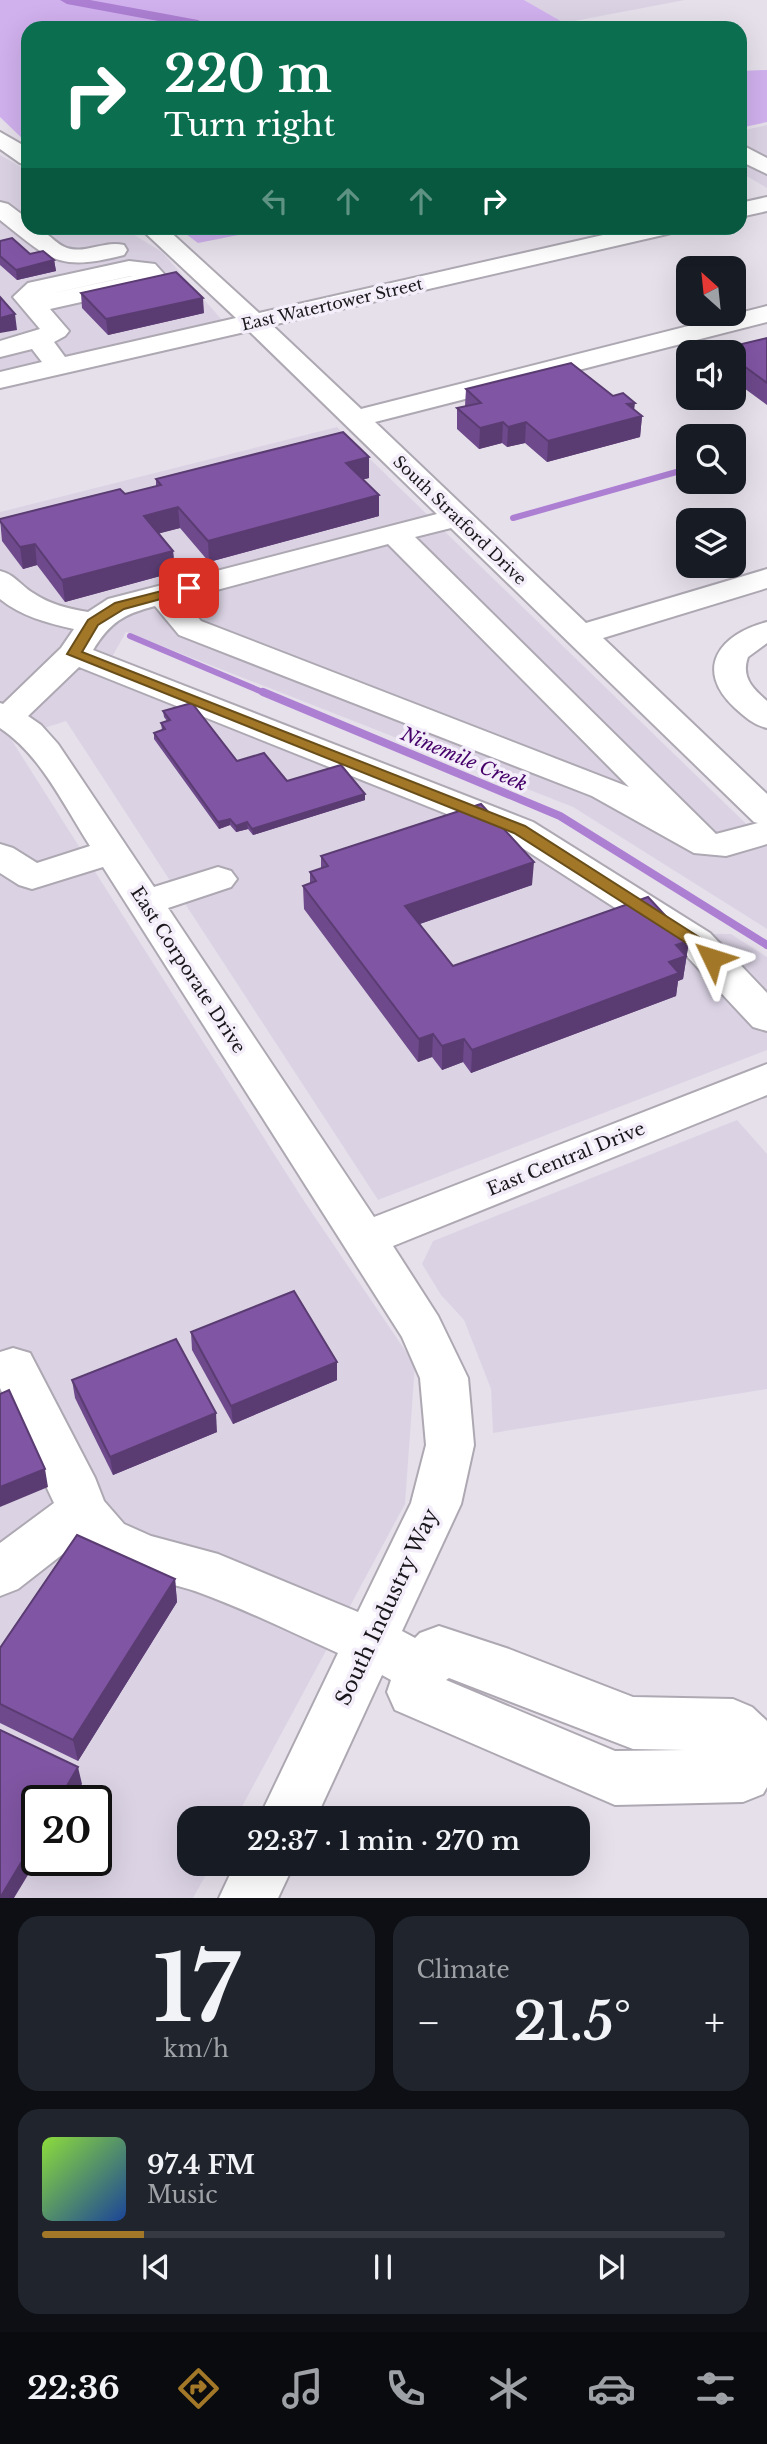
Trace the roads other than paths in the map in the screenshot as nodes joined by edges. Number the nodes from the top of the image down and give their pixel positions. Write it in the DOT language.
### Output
graph roads {
  1 [pos="0,139"];
  2 [pos="21,153"];
  3 [pos="747,155"];
  4 [pos="767,167"];
  5 [pos="21,201"];
  6 [pos="767,204"];
  7 [pos="0,207"];
  8 [pos="747,208"];
  9 [pos="21,224"];
  10 [pos="35,235"];
  11 [pos="156,235"];
  12 [pos="161,235"];
  13 [pos="632,235"];
  14 [pos="33,305"];
  15 [pos="767,314"];
  16 [pos="253,321"];
  17 [pos="38,340"];
  18 [pos="0,349"];
  19 [pos="60,366"];
  20 [pos="0,380"];
  21 [pos="355,432"];
  22 [pos="458,517"];
  23 [pos="394,533"];
  24 [pos="767,578"];
  25 [pos="0,580"];
  26 [pos="163,595"];
  27 [pos="93,623"];
  28 [pos="767,632"];
  29 [pos="580,635"];
  30 [pos="74,654"];
  31 [pos="4,715"];
  32 [pos="767,718"];
  33 [pos="767,814"];
  34 [pos="767,832"];
  35 [pos="707,845"];
  36 [pos="111,852"];
  37 [pos="0,856"];
  38 [pos="218,879"];
  39 [pos="144,903"];
  40 [pos="767,1017"];
  41 [pos="767,1079"];
  42 [pos="365,1239"];
  43 [pos="13,1367"];
  44 [pos="81,1511"];
  45 [pos="0,1573"];
  46 [pos="372,1642"];
  47 [pos="763,1751"];
  48 [pos="293,1806"];
  49 [pos="259,1876"];
  50 [pos="248,1898"];
  1 -- 2 [label="street"];
  3 -- 4 [label="street"];
  5 -- 7 [label="street"];
  6 -- 8 [label="street"];
  7 -- 9 [label="street"];
  10 -- 11 [label="street"];
  12 -- 16 [label="street, South Stratford Drive"];
  13 -- 16 [label="street, East Watertower Street"];
  14 -- 17 [label="street"];
  15 -- 21 [label="street"];
  16 -- 19 [label="street, East Watertower Street"];
  16 -- 21 [label="street, South Stratford Drive"];
  17 -- 18 [label="street"];
  17 -- 19 [label="street"];
  19 -- 20 [label="street, East Watertower Street"];
  21 -- 22 [label="street, South Stratford Drive"];
  22 -- 23 [label="street"];
  22 -- 29 [label="street, South Stratford Drive"];
  23 -- 26 [label="street"];
  23 -- 35 [label="street"];
  24 -- 29 [label="street"];
  25 -- 27 [label="street"];
  26 -- 27 [label="street"];
  26 -- 35 [label="street"];
  27 -- 30 [label="street"];
  28 -- 32 [label="street"];
  29 -- 33 [label="street, South Stratford Drive"];
  30 -- 31 [label="street"];
  30 -- 40 [label="street"];
  31 -- 36 [label="street, East Corporate Drive"];
  34 -- 35 [label="street"];
  36 -- 37 [label="street"];
  36 -- 39 [label="street, East Corporate Drive"];
  38 -- 39 [label="street"];
  39 -- 42 [label="street, East Corporate Drive"];
  41 -- 42 [label="street, East Central Drive"];
  42 -- 46 [label="street, South Industry Way"];
  43 -- 44 [label="street"];
  44 -- 45 [label="street"];
  44 -- 46 [label="street"];
  46 -- 47 [label="street"];
  46 -- 48 [label="street, South Industry Way"];
  49 -- 50 [label="street"];
}
